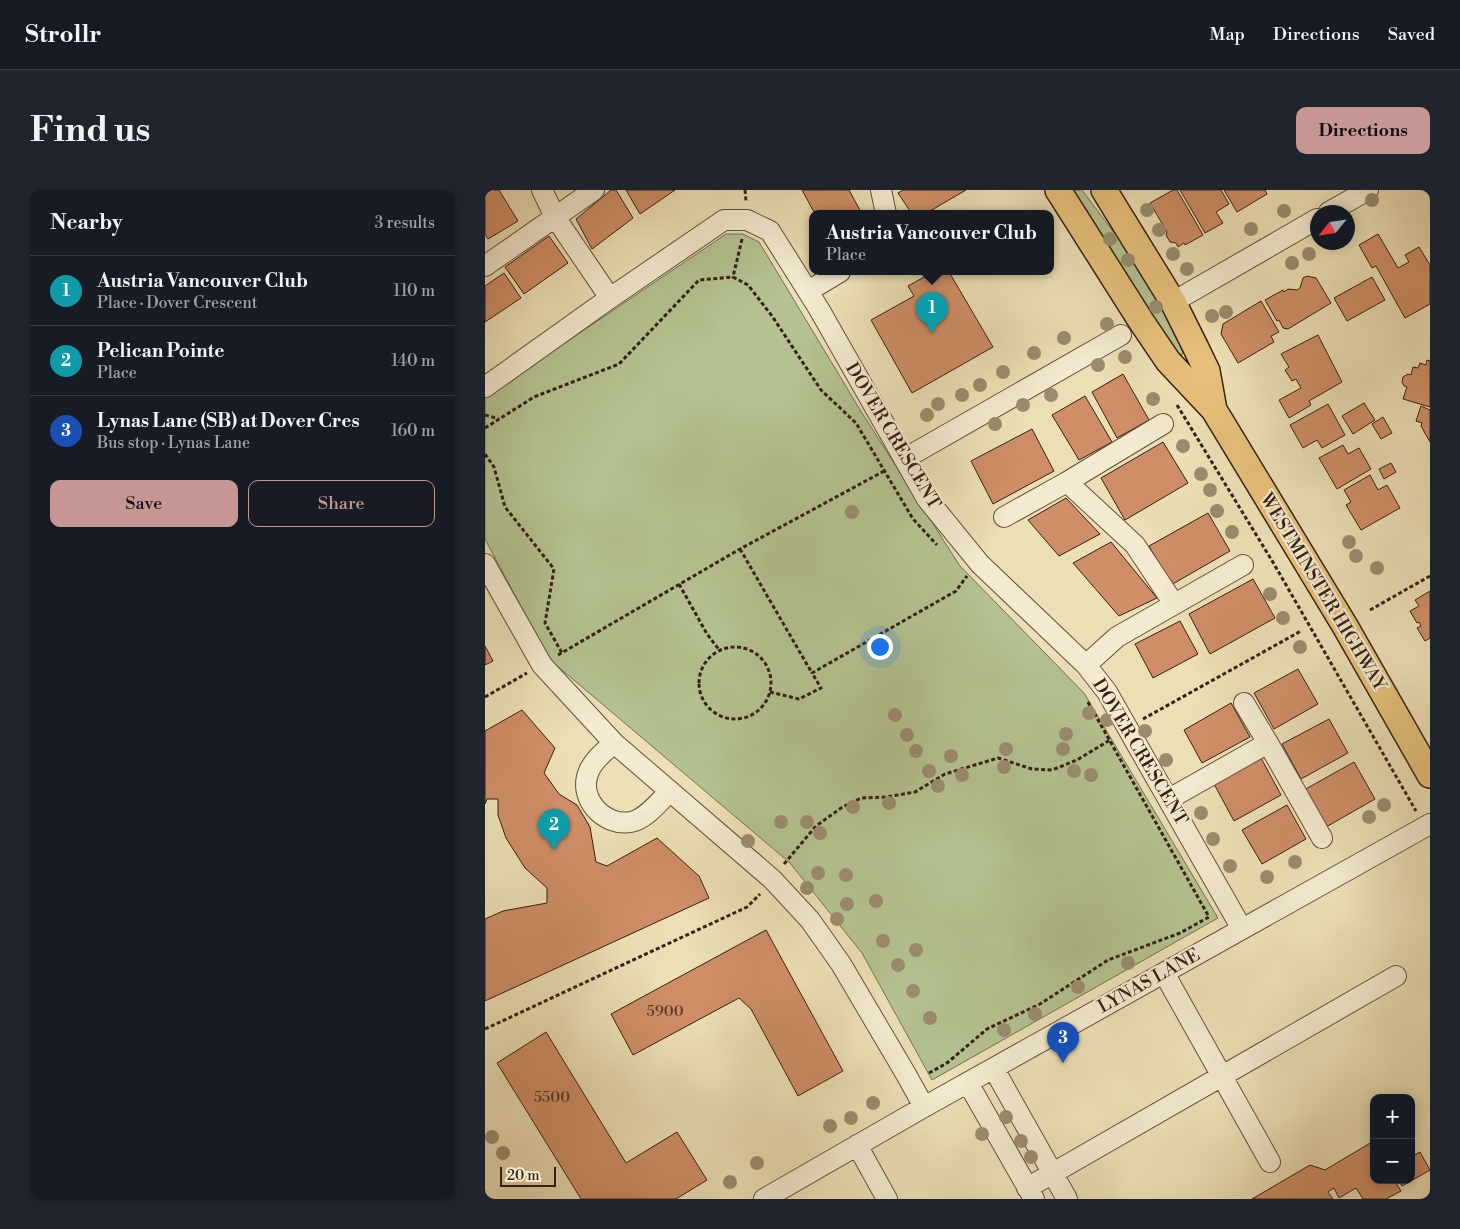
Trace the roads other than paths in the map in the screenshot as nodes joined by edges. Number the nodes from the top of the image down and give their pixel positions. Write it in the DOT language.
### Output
graph roads {
  1 [pos="543,190"];
  2 [pos="594,190"];
  3 [pos="881,190"];
  4 [pos="1058,190"];
  5 [pos="1104,190"];
  6 [pos="1367,190"];
  7 [pos="1341,205"];
  8 [pos="885,210"];
  9 [pos="555,217"];
  10 [pos="1310,223"];
  11 [pos="485,266"];
  12 [pos="835,275"];
  13 [pos="808,291"];
  14 [pos="610,298"];
  15 [pos="1173,302"];
  16 [pos="1121,335"];
  17 [pos="485,387"];
  18 [pos="1214,410"];
  19 [pos="1163,424"];
  20 [pos="904,459"];
  21 [pos="1067,482"];
  22 [pos="1004,517"];
  23 [pos="485,564"];
  24 [pos="1243,565"];
  25 [pos="1174,604"];
  26 [pos="1086,665"];
  27 [pos="1245,703"];
  28 [pos="614,743"];
  29 [pos="1268,743"];
  30 [pos="1430,775"];
  31 [pos="670,791"];
  32 [pos="1169,799"];
  33 [pos="1428,825"];
  34 [pos="1322,838"];
  35 [pos="1242,929"];
  36 [pos="1164,973"];
  37 [pos="1396,976"];
  38 [pos="994,1069"];
  39 [pos="1221,1076"];
  40 [pos="968,1084"];
  41 [pos="924,1107"];
  42 [pos="857,1145"];
  43 [pos="1270,1162"];
  44 [pos="1053,1174"];
  45 [pos="1031,1194"];
  46 [pos="764,1199"];
  47 [pos="887,1199"];
  48 [pos="1067,1199"];
  1 -- 9 [label="street"];
  2 -- 9 [label="street"];
  3 -- 8 [label="street"];
  4 -- 18 [label="main road, WESTMINSTER HIGHWAY"];
  5 -- 15 [label="main road, WESTMINSTER HIGHWAY"];
  6 -- 7 [label="street"];
  9 -- 11 [label="street"];
  9 -- 14 [label="street"];
  10 -- 15 [label="street"];
  12 -- 13 [label="street"];
  13 -- 14 [label="street, DOVER CRESCENT"];
  13 -- 20 [label="street, DOVER CRESCENT"];
  14 -- 17 [label="street, DOVER CRESCENT"];
  15 -- 18 [label="main road, WESTMINSTER HIGHWAY"];
  16 -- 20 [label="street"];
  18 -- 30 [label="main road, WESTMINSTER HIGHWAY"];
  19 -- 21 [label="street"];
  20 -- 26 [label="street, DOVER CRESCENT"];
  21 -- 22 [label="street"];
  21 -- 25 [label="street"];
  23 -- 28 [label="street"];
  24 -- 25 [label="street"];
  25 -- 26 [label="street"];
  26 -- 32 [label="street, DOVER CRESCENT"];
  27 -- 29 [label="street"];
  28 -- 31 [label="street"];
  28 -- 31 [label="street"];
  29 -- 32 [label="street"];
  29 -- 34 [label="street"];
  31 -- 41 [label="street"];
  32 -- 35 [label="street, DOVER CRESCENT"];
  33 -- 35 [label="street, LYNAS LANE"];
  35 -- 36 [label="street, LYNAS LANE"];
  36 -- 38 [label="street, LYNAS LANE"];
  36 -- 39 [label="street"];
  37 -- 39 [label="street"];
  38 -- 40 [label="street, LYNAS LANE"];
  38 -- 44 [label="street"];
  39 -- 43 [label="street"];
  39 -- 44 [label="street"];
  40 -- 41 [label="street, LYNAS LANE"];
  40 -- 45 [label="street"];
  41 -- 42 [label="street, LYNAS LANE"];
  42 -- 46 [label="street, LYNAS LANE"];
  42 -- 47 [label="street"];
  44 -- 45 [label="street"];
  44 -- 48 [label="street"];
}
